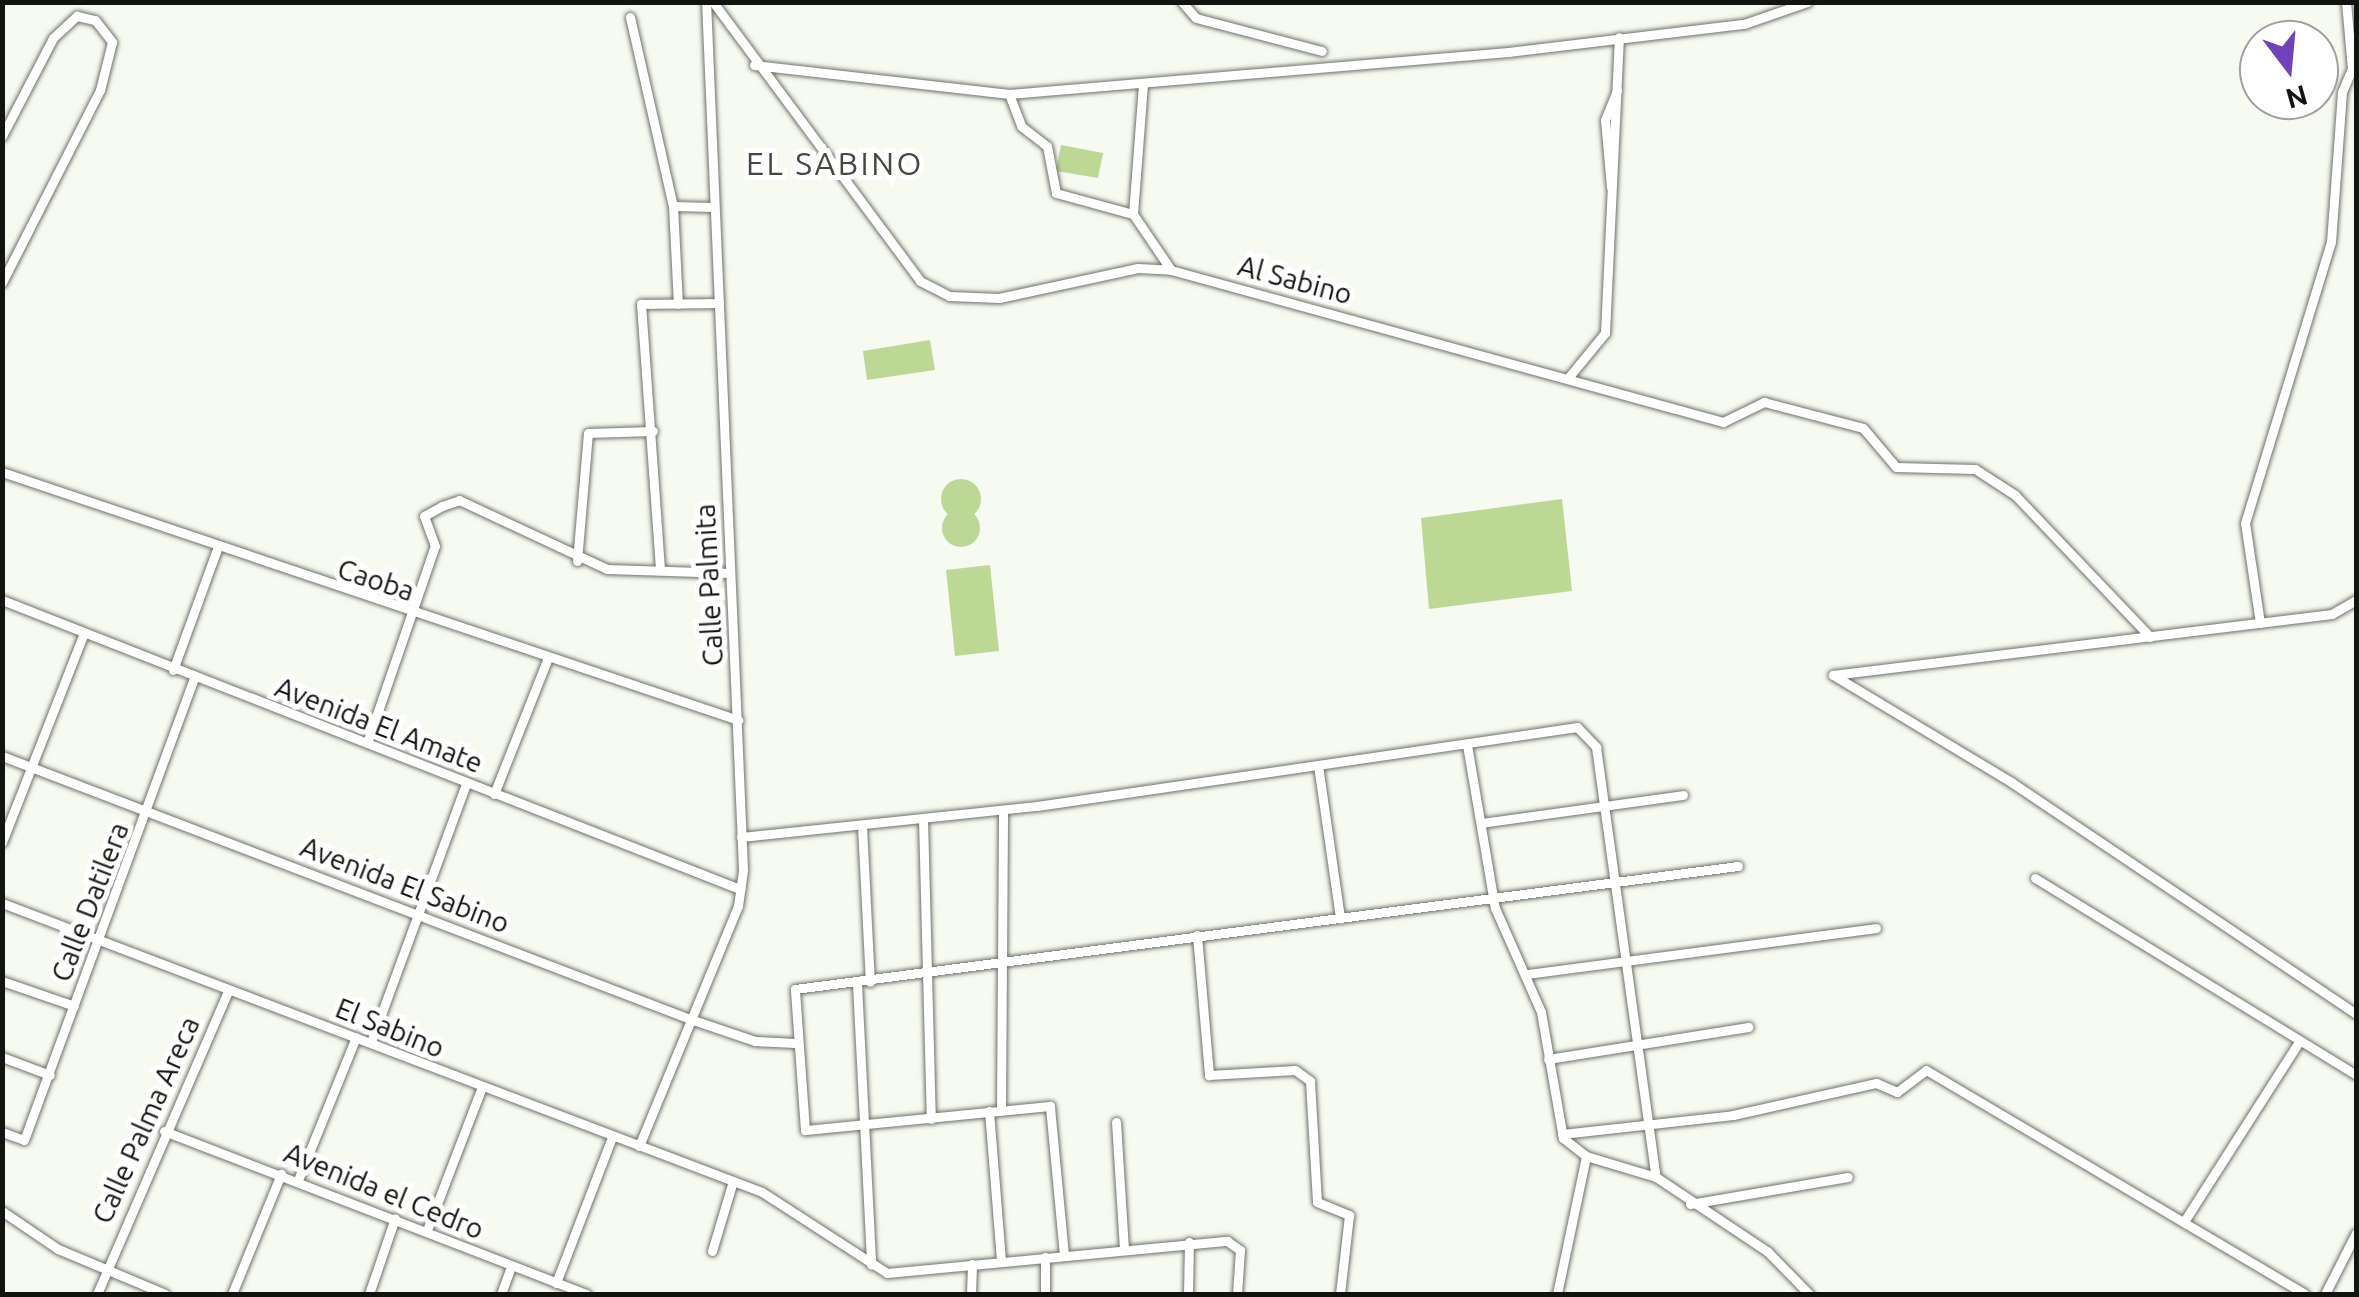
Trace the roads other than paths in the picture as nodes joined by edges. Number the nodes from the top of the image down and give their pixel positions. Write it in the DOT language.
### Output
graph roads {
  1 [pos="710,2"];
  2 [pos="1182,2"];
  3 [pos="1807,2"];
  4 [pos="2346,2"];
  5 [pos="630,17"];
  6 [pos="1619,37"];
  7 [pos="1322,51"];
  8 [pos="754,65"];
  9 [pos="2354,71"];
  10 [pos="1143,84"];
  11 [pos="1618,88"];
  12 [pos="1009,94"];
  13 [pos="2,136"];
  14 [pos="1612,192"];
  15 [pos="673,206"];
  16 [pos="713,207"];
  17 [pos="1133,214"];
  18 [pos="1171,270"];
  19 [pos="2,282"];
  20 [pos="720,303"];
  21 [pos="678,304"];
  22 [pos="1568,378"];
  23 [pos="653,431"];
  24 [pos="2,472"];
  25 [pos="217,550"];
  26 [pos="577,560"];
  27 [pos="660,569"];
  28 [pos="730,573"];
  29 [pos="2,600"];
  30 [pos="2356,600"];
  31 [pos="408,615"];
  32 [pos="2260,623"];
  33 [pos="84,635"];
  34 [pos="2150,636"];
  35 [pos="547,660"];
  36 [pos="173,670"];
  37 [pos="194,679"];
  38 [pos="738,720"];
  39 [pos="367,743"];
  40 [pos="1467,745"];
  41 [pos="2,756"];
  42 [pos="36,765"];
  43 [pos="1318,765"];
  44 [pos="466,784"];
  45 [pos="494,794"];
  46 [pos="1683,795"];
  47 [pos="1604,808"];
  48 [pos="149,810"];
  49 [pos="1003,810"];
  50 [pos="923,819"];
  51 [pos="1480,823"];
  52 [pos="862,826"];
  53 [pos="741,836"];
  54 [pos="2,842"];
  55 [pos="1738,866"];
  56 [pos="2034,878"];
  57 [pos="1616,884"];
  58 [pos="740,889"];
  59 [pos="1494,900"];
  60 [pos="2,903"];
  61 [pos="422,914"];
  62 [pos="1340,918"];
  63 [pos="1876,928"];
  64 [pos="1197,935"];
  65 [pos="99,938"];
  66 [pos="1624,961"];
  67 [pos="999,962"];
  68 [pos="932,971"];
  69 [pos="1527,974"];
  70 [pos="2,981"];
  71 [pos="870,982"];
  72 [pos="857,984"];
  73 [pos="228,991"];
  74 [pos="74,1006"];
  75 [pos="2356,1014"];
  76 [pos="690,1019"];
  77 [pos="1748,1027"];
  78 [pos="356,1037"];
  79 [pos="370,1042"];
  80 [pos="2300,1042"];
  81 [pos="795,1043"];
  82 [pos="1637,1044"];
  83 [pos="2,1058"];
  84 [pos="1548,1059"];
  85 [pos="50,1074"];
  86 [pos="2356,1075"];
  87 [pos="481,1089"];
  88 [pos="1000,1108"];
  89 [pos="989,1111"];
  90 [pos="931,1119"];
  91 [pos="1116,1122"];
  92 [pos="1648,1123"];
  93 [pos="862,1126"];
  94 [pos="164,1131"];
  95 [pos="2,1132"];
  96 [pos="1562,1134"];
  97 [pos="612,1137"];
  98 [pos="640,1146"];
  99 [pos="1586,1156"];
  100 [pos="280,1174"];
  101 [pos="1848,1176"];
  102 [pos="1656,1177"];
  103 [pos="298,1180"];
  104 [pos="734,1182"];
  105 [pos="1690,1204"];
  106 [pos="2,1211"];
  107 [pos="395,1218"];
  108 [pos="2184,1220"];
  109 [pos="428,1230"];
  110 [pos="2356,1233"];
  111 [pos="1188,1242"];
  112 [pos="1124,1249"];
  113 [pos="712,1251"];
  114 [pos="1064,1255"];
  115 [pos="1045,1256"];
  116 [pos="1001,1261"];
  117 [pos="972,1264"];
  118 [pos="871,1265"];
  119 [pos="105,1267"];
  120 [pos="511,1267"];
  121 [pos="556,1283"];
  122 [pos="96,1294"];
  123 [pos="165,1294"];
  124 [pos="232,1294"];
  125 [pos="369,1294"];
  126 [pos="501,1294"];
  127 [pos="586,1294"];
  128 [pos="972,1294"];
  129 [pos="1045,1294"];
  130 [pos="1188,1294"];
  131 [pos="1236,1294"];
  132 [pos="1340,1294"];
  133 [pos="1557,1294"];
  134 [pos="1809,1294"];
  135 [pos="2305,1294"];
  136 [pos="2325,1294"];
  1 -- 8 [label="street, Al Sabino"];
  1 -- 16 [label="street, Calle Palmita"];
  2 -- 7 [label="street"];
  3 -- 6 [label="street"];
  4 -- 9 [label="street"];
  5 -- 15 [label="street"];
  6 -- 10 [label="street"];
  6 -- 11 [label="street"];
  8 -- 12 [label="street"];
  8 -- 18 [label="street, Al Sabino"];
  9 -- 32 [label="street"];
  10 -- 12 [label="street"];
  10 -- 17 [label="street"];
  11 -- 14 [label="street"];
  11 -- 14 [label="street"];
  12 -- 17 [label="street"];
  13 -- 19 [label="street"];
  14 -- 22 [label="street"];
  15 -- 16 [label="street"];
  15 -- 21 [label="street"];
  16 -- 20 [label="street, Calle Palmita"];
  17 -- 18 [label="street"];
  18 -- 22 [label="street, Al Sabino"];
  20 -- 21 [label="street"];
  20 -- 28 [label="street, Calle Palmita"];
  21 -- 23 [label="street"];
  22 -- 34 [label="street, Al Sabino"];
  23 -- 26 [label="street"];
  23 -- 27 [label="street"];
  24 -- 25 [label="street, Caoba"];
  25 -- 31 [label="street, Caoba"];
  25 -- 36 [label="street"];
  26 -- 27 [label="street"];
  26 -- 31 [label="street"];
  27 -- 28 [label="street"];
  28 -- 38 [label="street, Calle Palmita"];
  29 -- 33 [label="street, Avenida El Amate"];
  30 -- 32 [label="street"];
  31 -- 35 [label="street, Caoba"];
  31 -- 39 [label="street"];
  32 -- 34 [label="street"];
  33 -- 36 [label="street, Avenida El Amate"];
  33 -- 42 [label="street"];
  34 -- 75 [label="street"];
  35 -- 38 [label="street, Caoba"];
  35 -- 45 [label="street"];
  36 -- 37 [label="street, Avenida El Amate"];
  37 -- 39 [label="street, Avenida El Amate"];
  37 -- 48 [label="street, Calle Datilera"];
  38 -- 53 [label="street, Calle Palmita"];
  39 -- 44 [label="street, Avenida El Amate"];
  40 -- 43 [label="street"];
  40 -- 47 [label="street"];
  40 -- 51 [label="street"];
  41 -- 42 [label="street, Avenida El Sabino"];
  42 -- 48 [label="street, Avenida El Sabino"];
  42 -- 54 [label="street"];
  43 -- 49 [label="street"];
  43 -- 62 [label="street"];
  44 -- 45 [label="street, Avenida El Amate"];
  44 -- 61 [label="street"];
  45 -- 58 [label="street, Avenida El Amate"];
  46 -- 47 [label="street"];
  47 -- 51 [label="street"];
  47 -- 57 [label="street"];
  48 -- 61 [label="street, Avenida El Sabino"];
  48 -- 65 [label="street, Calle Datilera"];
  49 -- 50 [label="street"];
  49 -- 67 [label="street"];
  50 -- 52 [label="street"];
  50 -- 68 [label="street"];
  51 -- 59 [label="street"];
  52 -- 53 [label="street"];
  52 -- 71 [label="street"];
  53 -- 58 [label="street, Calle Palmita"];
  55 -- 57 [label="street"];
  56 -- 80 [label="street"];
  57 -- 59 [label="street"];
  57 -- 66 [label="street"];
  58 -- 76 [label="street, Calle Palmita"];
  59 -- 62 [label="street"];
  59 -- 69 [label="street"];
  60 -- 65 [label="street, El Sabino"];
  61 -- 76 [label="street, Avenida El Sabino"];
  61 -- 79 [label="street"];
  62 -- 64 [label="street"];
  63 -- 66 [label="street"];
  64 -- 67 [label="street"];
  64 -- 132 [label="street"];
  65 -- 73 [label="street, El Sabino"];
  65 -- 74 [label="street, Calle Datilera"];
  66 -- 69 [label="street"];
  66 -- 82 [label="street"];
  67 -- 68 [label="street"];
  67 -- 88 [label="street"];
  68 -- 71 [label="street"];
  68 -- 90 [label="street"];
  69 -- 84 [label="street"];
  70 -- 74 [label="street"];
  71 -- 72 [label="street"];
  72 -- 81 [label="street"];
  72 -- 93 [label="street"];
  73 -- 78 [label="street, El Sabino"];
  73 -- 94 [label="street, Calle Palma Areca"];
  74 -- 85 [label="street, Calle Datilera"];
  76 -- 81 [label="street, Avenida El Sabino"];
  76 -- 98 [label="street, Calle Palmita"];
  77 -- 82 [label="street"];
  78 -- 79 [label="street, El Sabino"];
  78 -- 103 [label="street"];
  79 -- 87 [label="street, El Sabino"];
  80 -- 86 [label="street"];
  80 -- 108 [label="street"];
  81 -- 93 [label="street"];
  82 -- 84 [label="street"];
  82 -- 92 [label="street"];
  83 -- 85 [label="street"];
  84 -- 96 [label="street"];
  85 -- 95 [label="street, Calle Datilera"];
  87 -- 97 [label="street, El Sabino"];
  87 -- 109 [label="street"];
  88 -- 89 [label="street"];
  88 -- 114 [label="street"];
  89 -- 90 [label="street"];
  89 -- 116 [label="street"];
  90 -- 93 [label="street"];
  91 -- 112 [label="street"];
  92 -- 96 [label="street"];
  92 -- 102 [label="street"];
  92 -- 108 [label="street"];
  93 -- 118 [label="street"];
  94 -- 100 [label="street, Avenida el Cedro"];
  94 -- 119 [label="street, Calle Palma Areca"];
  96 -- 99 [label="street"];
  97 -- 98 [label="street, El Sabino"];
  97 -- 121 [label="street"];
  98 -- 104 [label="street, El Sabino"];
  99 -- 102 [label="street"];
  99 -- 133 [label="street"];
  100 -- 103 [label="street, Avenida el Cedro"];
  100 -- 124 [label="street"];
  101 -- 105 [label="street"];
  102 -- 105 [label="street"];
  103 -- 107 [label="street, Avenida el Cedro"];
  104 -- 113 [label="street"];
  104 -- 118 [label="street, El Sabino"];
  105 -- 134 [label="street"];
  106 -- 119 [label="street"];
  107 -- 109 [label="street, Avenida el Cedro"];
  107 -- 125 [label="street"];
  108 -- 135 [label="street"];
  109 -- 120 [label="street, Avenida el Cedro"];
  110 -- 136 [label="street"];
  111 -- 112 [label="street"];
  111 -- 130 [label="street"];
  111 -- 131 [label="street"];
  112 -- 114 [label="street"];
  114 -- 115 [label="street"];
  115 -- 116 [label="street"];
  115 -- 129 [label="street"];
  116 -- 117 [label="street"];
  117 -- 118 [label="street"];
  117 -- 128 [label="street"];
  119 -- 122 [label="street, Calle Palma Areca"];
  119 -- 123 [label="street"];
  120 -- 121 [label="street, Avenida el Cedro"];
  120 -- 126 [label="street"];
  121 -- 127 [label="street, Avenida el Cedro"];
}
